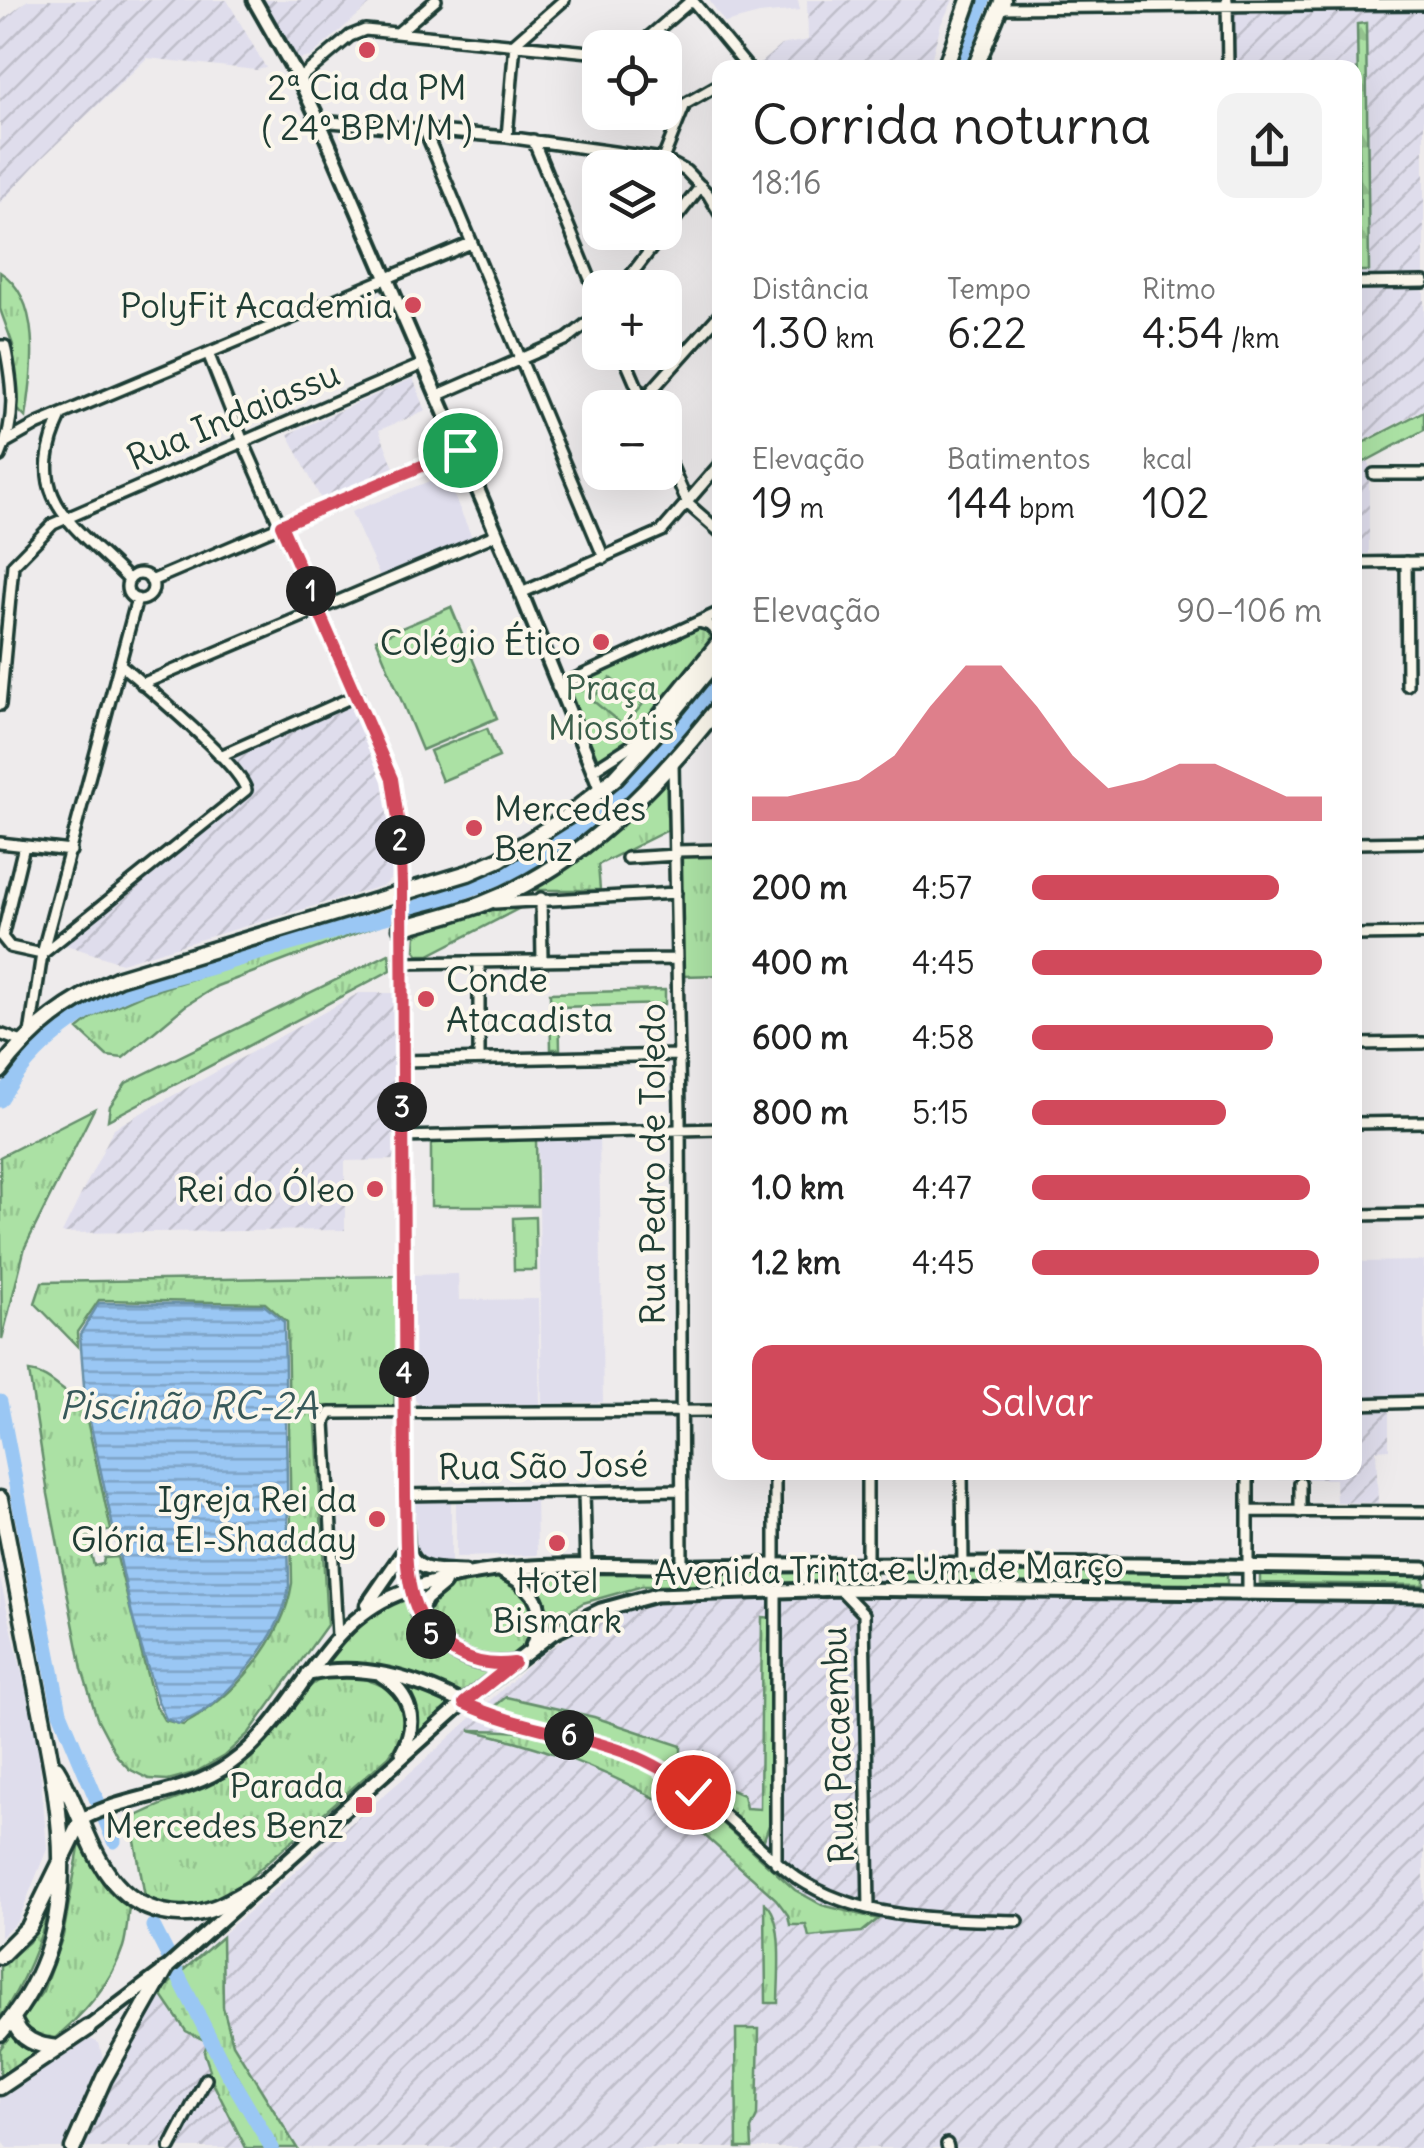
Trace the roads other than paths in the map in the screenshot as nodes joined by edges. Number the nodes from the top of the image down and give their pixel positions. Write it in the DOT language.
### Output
graph roads {
  1 [pos="254,0"];
  2 [pos="436,0"];
  3 [pos="564,0"];
  4 [pos="692,0"];
  5 [pos="970,0"];
  6 [pos="1000,4"];
  7 [pos="1227,4"];
  8 [pos="1424,4"];
  9 [pos="657,30"];
  10 [pos="400,31"];
  11 [pos="515,43"];
  12 [pos="582,51"];
  13 [pos="741,60"];
  14 [pos="948,60"];
  15 [pos="978,60"];
  16 [pos="1228,60"];
  17 [pos="299,79"];
  18 [pos="712,89"];
  19 [pos="319,121"];
  20 [pos="426,131"];
  21 [pos="506,136"];
  22 [pos="533,140"];
  23 [pos="605,150"];
  24 [pos="665,150"];
  25 [pos="682,169"];
  26 [pos="701,186"];
  27 [pos="712,202"];
  28 [pos="682,210"];
  29 [pos="471,243"];
  30 [pos="651,250"];
  31 [pos="586,270"];
  32 [pos="634,270"];
  33 [pos="384,278"];
  34 [pos="1424,282"];
  35 [pos="1362,284"];
  36 [pos="712,323"];
  37 [pos="582,327"];
  38 [pos="3,346"];
  39 [pos="208,352"];
  40 [pos="520,359"];
  41 [pos="423,364"];
  42 [pos="656,390"];
  43 [pos="436,396"];
  44 [pos="62,414"];
  45 [pos="14,416"];
  46 [pos="30,427"];
  47 [pos="242,440"];
  48 [pos="6,442"];
  49 [pos="460,450"];
  50 [pos="0,456"];
  51 [pos="712,474"];
  52 [pos="1374,474"];
  53 [pos="1424,474"];
  54 [pos="682,490"];
  55 [pos="688,504"];
  56 [pos="66,517"];
  57 [pos="281,525"];
  58 [pos="712,525"];
  59 [pos="495,535"];
  60 [pos="604,558"];
  61 [pos="1406,562"];
  62 [pos="1424,562"];
  63 [pos="1362,563"];
  64 [pos="130,580"];
  65 [pos="151,581"];
  66 [pos="522,593"];
  67 [pos="136,599"];
  68 [pos="320,611"];
  69 [pos="712,616"];
  70 [pos="699,622"];
  71 [pos="712,628"];
  72 [pos="712,648"];
  73 [pos="712,656"];
  74 [pos="704,658"];
  75 [pos="712,663"];
  76 [pos="120,664"];
  77 [pos="142,684"];
  78 [pos="1406,686"];
  79 [pos="557,687"];
  80 [pos="356,695"];
  81 [pos="0,705"];
  82 [pos="712,714"];
  83 [pos="220,756"];
  84 [pos="673,761"];
  85 [pos="593,770"];
  86 [pos="601,790"];
  87 [pos="1362,842"];
  88 [pos="1424,842"];
  89 [pos="0,843"];
  90 [pos="24,846"];
  91 [pos="71,851"];
  92 [pos="712,851"];
  93 [pos="676,853"];
  94 [pos="627,858"];
  95 [pos="676,893"];
  96 [pos="402,896"];
  97 [pos="541,898"];
  98 [pos="482,904"];
  99 [pos="401,924"];
  100 [pos="1424,934"];
  101 [pos="1362,935"];
  102 [pos="42,954"];
  103 [pos="542,960"];
  104 [pos="677,960"];
  105 [pos="401,963"];
  106 [pos="479,963"];
  107 [pos="34,998"];
  108 [pos="58,1012"];
  109 [pos="0,1034"];
  110 [pos="26,1038"];
  111 [pos="1424,1043"];
  112 [pos="1362,1044"];
  113 [pos="679,1055"];
  114 [pos="479,1059"];
  115 [pos="402,1061"];
  116 [pos="0,1071"];
  117 [pos="1424,1122"];
  118 [pos="1362,1123"];
  119 [pos="712,1129"];
  120 [pos="680,1130"];
  121 [pos="402,1137"];
  122 [pos="1424,1214"];
  123 [pos="1362,1215"];
  124 [pos="1424,1402"];
  125 [pos="1362,1404"];
  126 [pos="712,1410"];
  127 [pos="681,1411"];
  128 [pos="404,1413"];
  129 [pos="775,1480"];
  130 [pos="867,1480"];
  131 [pos="962,1480"];
  132 [pos="1248,1480"];
  133 [pos="1300,1482"];
  134 [pos="682,1490"];
  135 [pos="584,1492"];
  136 [pos="405,1496"];
  137 [pos="0,1499"];
  138 [pos="1248,1511"];
  139 [pos="1300,1512"];
  140 [pos="1424,1512"];
  141 [pos="407,1547"];
  142 [pos="867,1564"];
  143 [pos="963,1564"];
  144 [pos="775,1565"];
  145 [pos="1247,1566"];
  146 [pos="586,1567"];
  147 [pos="682,1567"];
  148 [pos="1424,1568"];
  149 [pos="503,1571"];
  150 [pos="479,1574"];
  151 [pos="452,1579"];
  152 [pos="410,1589"];
  153 [pos="840,1589"];
  154 [pos="776,1591"];
  155 [pos="1248,1594"];
  156 [pos="1424,1595"];
  157 [pos="361,1613"];
  158 [pos="418,1614"];
  159 [pos="337,1635"];
  160 [pos="531,1649"];
  161 [pos="514,1663"];
  162 [pos="377,1673"];
  163 [pos="308,1674"];
  164 [pos="464,1703"];
  165 [pos="397,1761"];
  166 [pos="54,1764"];
  167 [pos="86,1818"];
  168 [pos="62,1861"];
  169 [pos="776,1862"];
  170 [pos="258,1886"];
  171 [pos="869,1908"];
  172 [pos="1018,1921"];
  173 [pos="0,1956"];
  174 [pos="166,1968"];
  175 [pos="13,2018"];
  176 [pos="88,2028"];
  177 [pos="0,2033"];
  178 [pos="58,2048"];
  179 [pos="206,2079"];
  180 [pos="0,2087"];
  181 [pos="73,2148"];
  182 [pos="170,2148"];
  1 -- 17 [label="main road"];
  2 -- 10 [label="street"];
  3 -- 11 [label="street"];
  4 -- 9 [label="street"];
  4 -- 13 [label="street"];
  5 -- 14 [label="highway"];
  6 -- 7 [label="street"];
  6 -- 15 [label="highway"];
  7 -- 8 [label="street"];
  7 -- 16 [label="street"];
  10 -- 11 [label="street"];
  10 -- 17 [label="street"];
  11 -- 12 [label="street"];
  11 -- 21 [label="street"];
  17 -- 19 [label="main road"];
  18 -- 24 [label="street"];
  19 -- 20 [label="street"];
  19 -- 33 [label="main road"];
  20 -- 21 [label="street"];
  20 -- 29 [label="street"];
  21 -- 22 [label="street"];
  22 -- 23 [label="street"];
  22 -- 31 [label="street"];
  25 -- 26 [label="street"];
  26 -- 27 [label="street"];
  26 -- 28 [label="street"];
  29 -- 33 [label="street"];
  29 -- 40 [label="street"];
  30 -- 32 [label="street"];
  33 -- 39 [label="street"];
  33 -- 41 [label="main road"];
  34 -- 35 [label="street"];
  36 -- 42 [label="street"];
  37 -- 40 [label="street"];
  38 -- 45 [label="street"];
  39 -- 44 [label="street"];
  39 -- 47 [label="street"];
  40 -- 43 [label="street"];
  40 -- 60 [label="street"];
  41 -- 43 [label="main road"];
  41 -- 47 [label="street, Rua Indaiassu"];
  43 -- 49 [label="main road"];
  44 -- 46 [label="street"];
  44 -- 56 [label="street"];
  45 -- 46 [label="street"];
  45 -- 48 [label="street"];
  46 -- 48 [label="street"];
  47 -- 56 [label="street, Rua Indaiassu"];
  47 -- 57 [label="street"];
  48 -- 50 [label="street"];
  49 -- 57 [label="street"];
  49 -- 59 [label="main road"];
  51 -- 55 [label="street"];
  52 -- 53 [label="street"];
  54 -- 55 [label="street"];
  55 -- 58 [label="street"];
  55 -- 60 [label="street"];
  56 -- 64 [label="street"];
  56 -- 81 [label="street, Rua Indaiassu"];
  57 -- 65 [label="street"];
  57 -- 68 [label="street"];
  59 -- 66 [label="main road"];
  59 -- 68 [label="street"];
  60 -- 66 [label="street"];
  61 -- 62 [label="street"];
  61 -- 63 [label="street"];
  61 -- 78 [label="street"];
  64 -- 65 [label="street"];
  64 -- 67 [label="street"];
  65 -- 67 [label="street"];
  66 -- 79 [label="main road"];
  67 -- 76 [label="street"];
  68 -- 77 [label="street"];
  68 -- 80 [label="street"];
  69 -- 70 [label="street"];
  70 -- 71 [label="street"];
  70 -- 79 [label="street"];
  72 -- 74 [label="street"];
  73 -- 74 [label="street"];
  74 -- 85 [label="street"];
  75 -- 86 [label="highway"];
  76 -- 77 [label="street"];
  76 -- 91 [label="street"];
  77 -- 83 [label="street"];
  79 -- 85 [label="main road"];
  80 -- 83 [label="street"];
  80 -- 96 [label="street"];
  82 -- 84 [label="highway"];
  83 -- 102 [label="street"];
  84 -- 93 [label="street, Rua Pedro de Toledo"];
  84 -- 98 [label="highway"];
  85 -- 86 [label="main road"];
  86 -- 96 [label="highway"];
  87 -- 88 [label="street"];
  89 -- 90 [label="street"];
  90 -- 91 [label="street"];
  90 -- 102 [label="street"];
  91 -- 102 [label="street"];
  92 -- 93 [label="street"];
  93 -- 94 [label="street"];
  93 -- 95 [label="street, Rua Pedro de Toledo"];
  95 -- 97 [label="street"];
  95 -- 104 [label="street, Rua Pedro de Toledo"];
  96 -- 99 [label="street"];
  96 -- 108 [label="highway"];
  97 -- 98 [label="street"];
  97 -- 103 [label="street"];
  98 -- 99 [label="highway"];
  99 -- 105 [label="street"];
  100 -- 101 [label="street"];
  102 -- 107 [label="street"];
  103 -- 104 [label="street"];
  103 -- 106 [label="street"];
  104 -- 113 [label="street, Rua Pedro de Toledo"];
  105 -- 106 [label="street"];
  105 -- 115 [label="street"];
  106 -- 114 [label="street"];
  107 -- 108 [label="street"];
  107 -- 110 [label="street"];
  108 -- 110 [label="highway"];
  109 -- 110 [label="street"];
  110 -- 116 [label="highway"];
  111 -- 112 [label="street"];
  113 -- 114 [label="street"];
  113 -- 120 [label="street, Rua Pedro de Toledo"];
  114 -- 115 [label="street"];
  115 -- 121 [label="street"];
  117 -- 118 [label="street"];
  119 -- 120 [label="street"];
  120 -- 121 [label="street"];
  120 -- 127 [label="street, Rua Pedro de Toledo"];
  121 -- 128 [label="street"];
  122 -- 123 [label="street"];
  124 -- 125 [label="street"];
  126 -- 127 [label="street"];
  127 -- 128 [label="street"];
  127 -- 134 [label="street, Rua Pedro de Toledo"];
  128 -- 136 [label="street"];
  128 -- 159 [label="street"];
  129 -- 144 [label="street"];
  130 -- 142 [label="street"];
  131 -- 143 [label="street"];
  132 -- 138 [label="street"];
  133 -- 139 [label="street"];
  134 -- 135 [label="street, Rua São José"];
  134 -- 147 [label="street, Rua Pedro de Toledo"];
  135 -- 136 [label="street, Rua São José"];
  135 -- 146 [label="street"];
  136 -- 141 [label="street"];
  137 -- 166 [label="highway"];
  138 -- 139 [label="street"];
  138 -- 145 [label="street"];
  139 -- 140 [label="street"];
  141 -- 150 [label="main road"];
  141 -- 152 [label="street"];
  141 -- 157 [label="main road"];
  142 -- 143 [label="main road, Avenida Trinta e Um de Março"];
  142 -- 144 [label="main road, Avenida Trinta e Um de Março"];
  143 -- 145 [label="main road, Avenida Trinta e Um de Março"];
  144 -- 147 [label="main road, Avenida Trinta e Um de Março"];
  145 -- 148 [label="main road, Avenida Trinta e Um de Março"];
  145 -- 155 [label="street"];
  146 -- 147 [label="main road, Avenida Trinta e Um de Março"];
  146 -- 149 [label="main road, Avenida Trinta e Um de Março"];
  149 -- 150 [label="main road, Avenida Trinta e Um de Março"];
  149 -- 160 [label="main road"];
  150 -- 151 [label="main road, Avenida Trinta e Um de Março"];
  151 -- 152 [label="main road, Avenida Trinta e Um de Março"];
  151 -- 158 [label="main road"];
  152 -- 157 [label="main road, Avenida Trinta e Um de Março"];
  152 -- 158 [label="main road"];
  153 -- 154 [label="main road, Avenida Trinta e Um de Março"];
  153 -- 155 [label="main road, Avenida Trinta e Um de Março"];
  153 -- 171 [label="street, Rua Pacaembu"];
  154 -- 160 [label="main road, Avenida Trinta e Um de Março"];
  154 -- 169 [label="street"];
  155 -- 156 [label="main road, Avenida Trinta e Um de Março"];
  157 -- 159 [label="main road, Avenida Trinta e Um de Março"];
  158 -- 161 [label="main road"];
  159 -- 163 [label="main road, Avenida Trinta e Um de Março"];
  160 -- 161 [label="main road, Avenida Trinta e Um de Março"];
  161 -- 164 [label="main road, Avenida Trinta e Um de Março"];
  162 -- 163 [label="main road"];
  162 -- 164 [label="main road"];
  162 -- 165 [label="main road"];
  163 -- 167 [label="main road, Avenida Trinta e Um de Março"];
  164 -- 165 [label="main road, Avenida Trinta e Um de Março"];
  164 -- 169 [label="street"];
  165 -- 170 [label="main road, Avenida Trinta e Um de Março"];
  166 -- 167 [label="highway"];
  166 -- 168 [label="highway"];
  167 -- 168 [label="highway"];
  167 -- 170 [label="highway"];
  168 -- 173 [label="highway"];
  168 -- 175 [label="highway"];
  169 -- 171 [label="street"];
  170 -- 174 [label="main road, Avenida Trinta e Um de Março"];
  171 -- 172 [label="street"];
  174 -- 176 [label="main road, Avenida Trinta e Um de Março"];
  174 -- 181 [label="highway"];
  175 -- 177 [label="highway"];
  175 -- 178 [label="highway"];
  176 -- 178 [label="highway"];
  178 -- 180 [label="highway"];
  179 -- 182 [label="street"];
}
